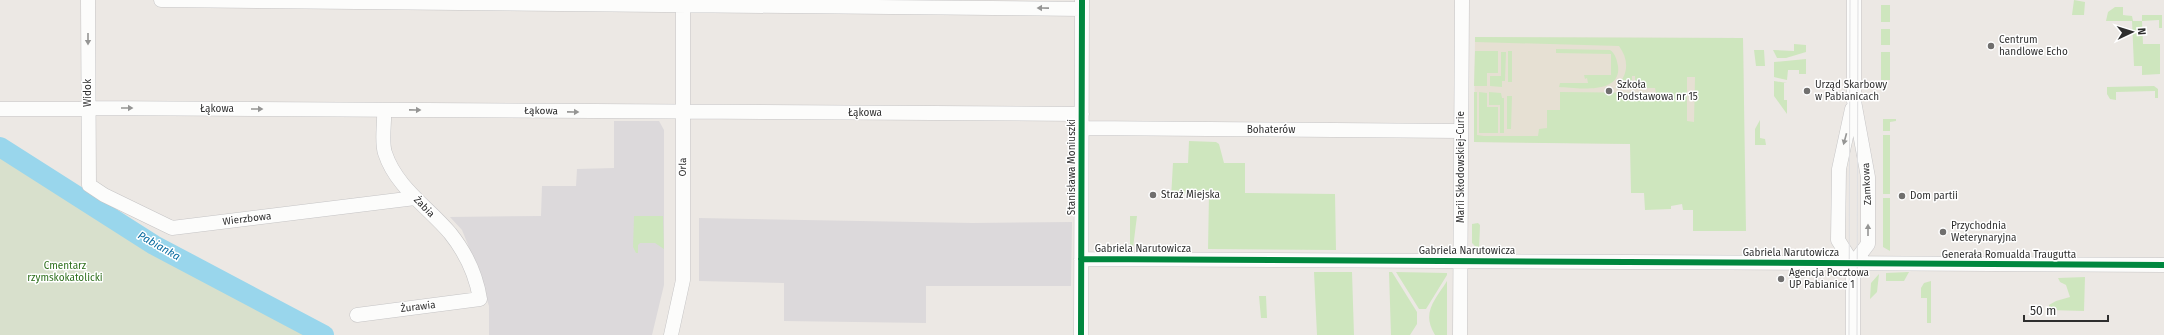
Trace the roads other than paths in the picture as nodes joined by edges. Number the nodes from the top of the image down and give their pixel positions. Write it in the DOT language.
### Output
graph roads {
  1 [pos="88,0"];
  2 [pos="161,0"];
  3 [pos="1462,0"];
  4 [pos="1854,0"];
  5 [pos="683,2"];
  6 [pos="1082,4"];
  7 [pos="1854,101"];
  8 [pos="88,108"];
  9 [pos="0,109"];
  10 [pos="384,110"];
  11 [pos="684,113"];
  12 [pos="1082,121"];
  13 [pos="1461,131"];
  14 [pos="89,185"];
  15 [pos="415,198"];
  16 [pos="1081,259"];
  17 [pos="1460,261"];
  18 [pos="1853,264"];
  19 [pos="2164,265"];
  20 [pos="480,299"];
  21 [pos="357,315"];
  22 [pos="674,334"];
  23 [pos="1081,335"];
  24 [pos="1460,335"];
  25 [pos="1853,335"];
  1 -- 8 [label="street, Widok, one-way"];
  2 -- 5 [label="street"];
  3 -- 13 [label="street, Marii Skłodowskiej-Curie"];
  4 -- 7 [label="street, Zamkowa"];
  6 -- 5 [label="street, one-way"];
  5 -- 11 [label="street, Orla"];
  6 -- 12 [label="street, Stanisława Moniuszki"];
  7 -- 18 [label="street, Zamkowa, one-way"];
  18 -- 7 [label="street, Zamkowa, one-way"];
  8 -- 9 [label="street, Łąkowa"];
  8 -- 10 [label="street, Łąkowa, one-way"];
  8 -- 14 [label="street, Widok"];
  10 -- 11 [label="street, Łąkowa, one-way"];
  10 -- 15 [label="street, Żabia"];
  11 -- 12 [label="street, Łąkowa"];
  11 -- 22 [label="street, Orla"];
  12 -- 13 [label="street, Bohaterów"];
  12 -- 16 [label="street, Stanisława Moniuszki"];
  13 -- 17 [label="street, Marii Skłodowskiej-Curie"];
  14 -- 15 [label="street, Wierzbowa"];
  15 -- 20 [label="street, Żabia"];
  16 -- 17 [label="street, Gabriela Narutowicza"];
  16 -- 23 [label="street, Stanisława Moniuszki"];
  17 -- 18 [label="street, Gabriela Narutowicza"];
  17 -- 24 [label="street, Marii Skłodowskiej-Curie"];
  18 -- 19 [label="street, Generała Romualda Traugutta"];
  18 -- 25 [label="street"];
  20 -- 21 [label="street, Żurawia"];
}
